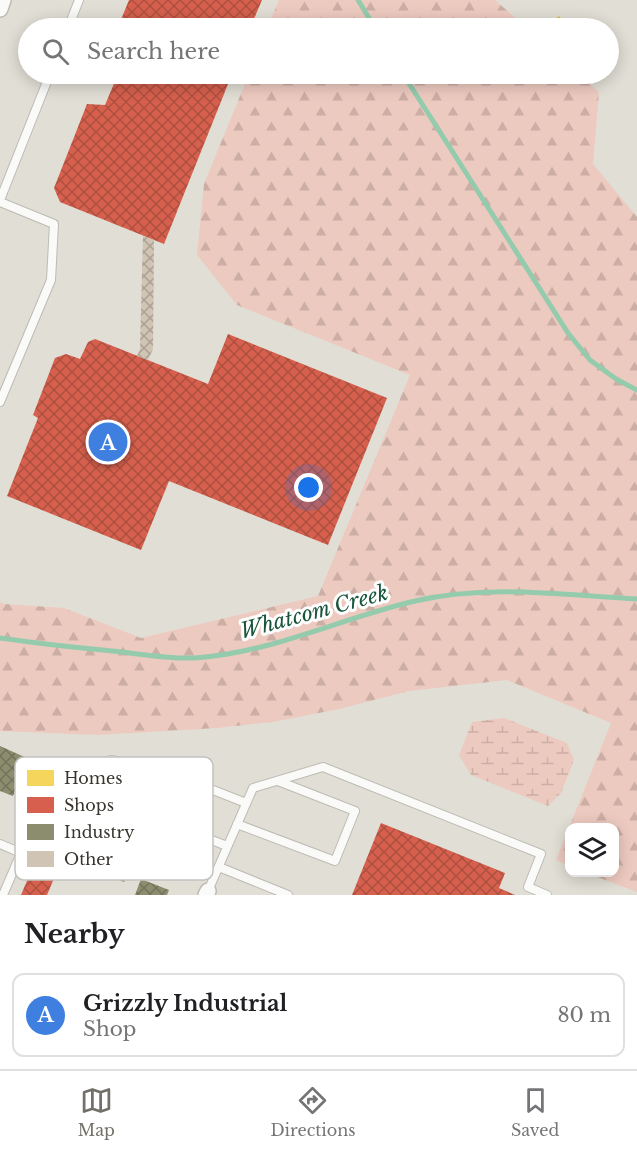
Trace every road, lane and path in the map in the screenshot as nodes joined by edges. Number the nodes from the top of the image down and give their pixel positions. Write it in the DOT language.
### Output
graph roads {
  1 [pos="3,0"];
  2 [pos="79,0"];
  3 [pos="0,9"];
  4 [pos="72,18"];
  5 [pos="46,84"];
  6 [pos="0,201"];
  7 [pos="0,402"];
  8 [pos="277,781"];
  9 [pos="213,790"];
  10 [pos="246,803"];
  11 [pos="237,824"];
  12 [pos="213,841"];
  13 [pos="0,844"];
  14 [pos="227,846"];
  15 [pos="15,850"];
  16 [pos="15,867"];
  17 [pos="219,867"];
  18 [pos="207,893"];
  19 [pos="3,895"];
  20 [pos="288,895"];
  21 [pos="547,895"];
  1 -- 3 [label="street"];
  2 -- 4 [label="lane"];
  5 -- 6 [label="lane"];
  6 -- 7 [label="lane"];
  8 -- 10 [label="lane"];
  8 -- 11 [label="lane"];
  8 -- 21 [label="lane"];
  9 -- 10 [label="lane"];
  10 -- 11 [label="lane"];
  11 -- 14 [label="lane"];
  12 -- 14 [label="lane"];
  13 -- 15 [label="lane"];
  14 -- 17 [label="lane"];
  16 -- 19 [label="lane"];
  17 -- 18 [label="lane"];
  17 -- 20 [label="lane"];
}
